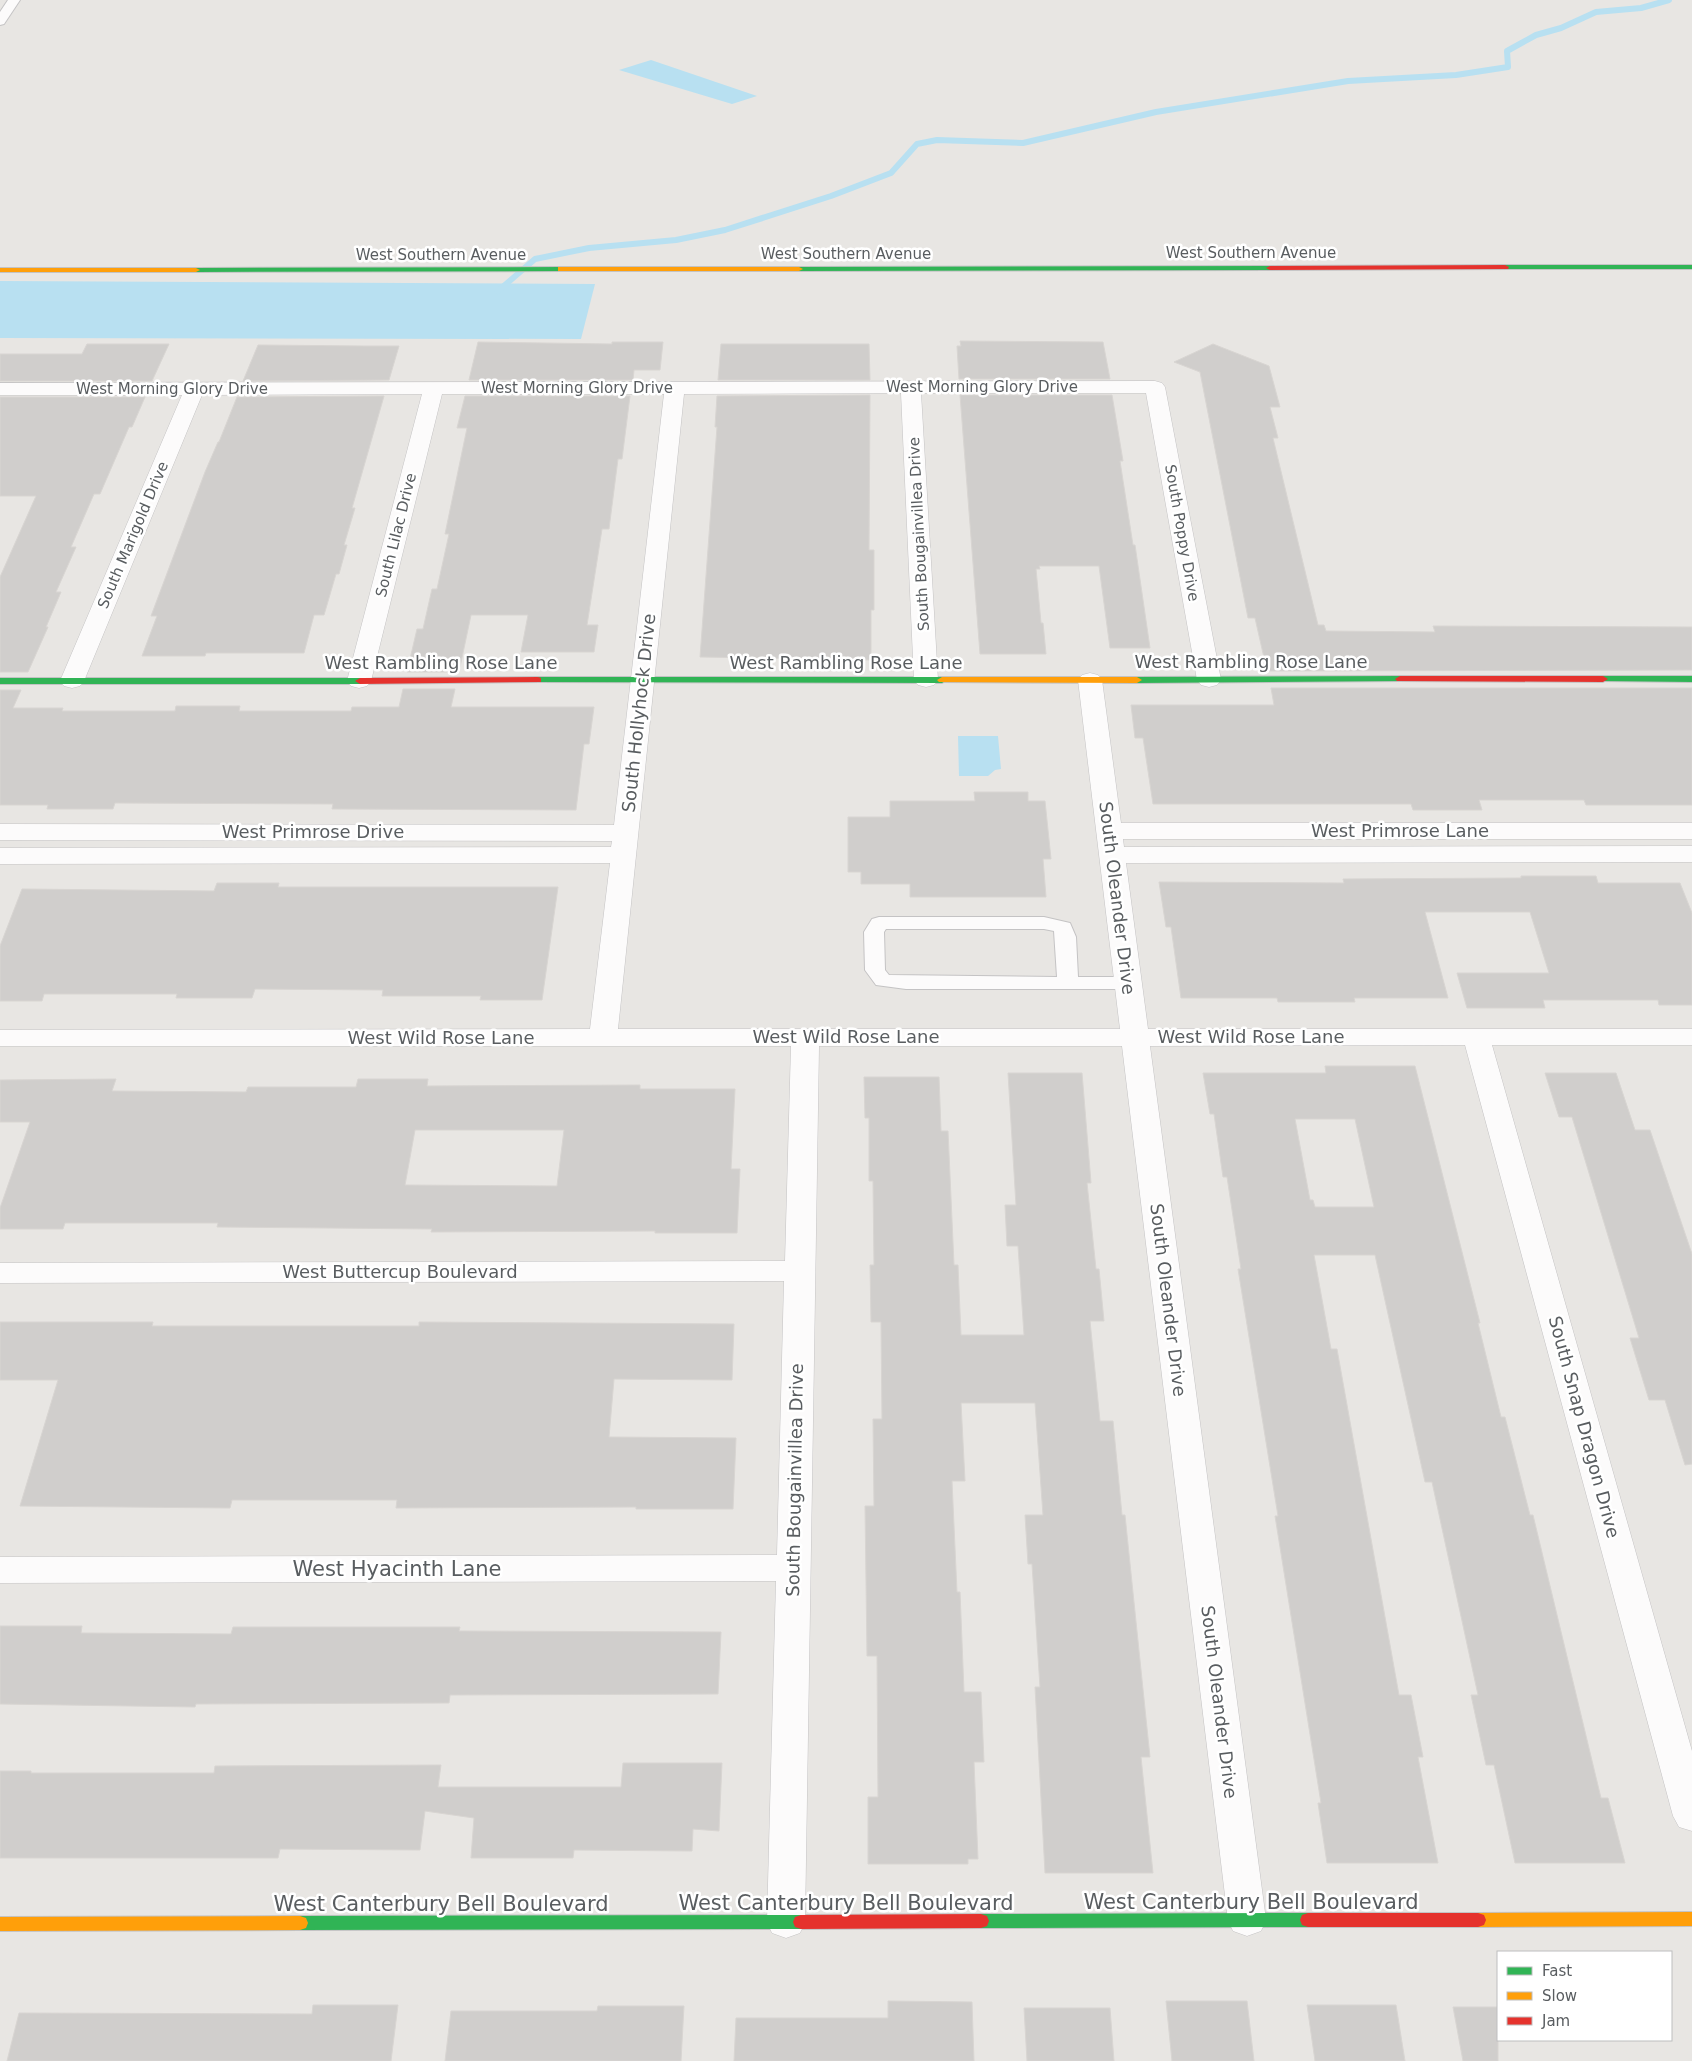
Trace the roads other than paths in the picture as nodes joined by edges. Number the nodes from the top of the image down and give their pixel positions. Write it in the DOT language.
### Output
graph roads {
  1 [pos="14,0"];
  2 [pos="0,22"];
  3 [pos="1692,267"];
  4 [pos="0,270"];
  5 [pos="911,387"];
  6 [pos="1155,387"];
  7 [pos="433,388"];
  8 [pos="675,388"];
  9 [pos="194,389"];
  10 [pos="0,390"];
  11 [pos="1692,679"];
  12 [pos="359,680"];
  13 [pos="642,680"];
  14 [pos="926,680"];
  15 [pos="1090,680"];
  16 [pos="1209,680"];
  17 [pos="0,681"];
  18 [pos="72,681"];
  19 [pos="0,832"];
  20 [pos="1692,832"];
  21 [pos="1109,843"];
  22 [pos="1481,843"];
  23 [pos="624,844"];
  24 [pos="1692,854"];
  25 [pos="0,856"];
  26 [pos="1068,983"];
  27 [pos="1128,983"];
  28 [pos="805,1037"];
  29 [pos="1135,1037"];
  30 [pos="1476,1037"];
  31 [pos="1692,1037"];
  32 [pos="0,1038"];
  33 [pos="603,1038"];
  34 [pos="800,1271"];
  35 [pos="0,1273"];
  36 [pos="793,1568"];
  37 [pos="0,1570"];
  38 [pos="1692,1816"];
  39 [pos="1692,1919"];
  40 [pos="1247,1920"];
  41 [pos="786,1922"];
  42 [pos="0,1924"];
  1 -- 2 [label="lane"];
  3 -- 4 [label="street, West Southern Avenue"];
  5 -- 6 [label="street, West Morning Glory Drive"];
  5 -- 8 [label="street, West Morning Glory Drive"];
  5 -- 14 [label="street, South Bougainvillea Drive"];
  6 -- 16 [label="street, South Poppy Drive"];
  7 -- 8 [label="street, West Morning Glory Drive"];
  7 -- 9 [label="street, West Morning Glory Drive"];
  7 -- 12 [label="street, South Lilac Drive"];
  8 -- 13 [label="street, South Hollyhock Drive"];
  9 -- 10 [label="street, West Morning Glory Drive"];
  9 -- 18 [label="street, South Marigold Drive"];
  11 -- 16 [label="street, West Rambling Rose Lane"];
  12 -- 13 [label="street, West Rambling Rose Lane"];
  12 -- 18 [label="street, West Rambling Rose Lane"];
  13 -- 14 [label="street, West Rambling Rose Lane"];
  13 -- 23 [label="street, South Hollyhock Drive"];
  14 -- 15 [label="street, West Rambling Rose Lane"];
  15 -- 16 [label="street, West Rambling Rose Lane"];
  15 -- 21 [label="street, South Oleander Drive"];
  17 -- 18 [label="street, West Rambling Rose Lane"];
  19 -- 23 [label="street, West Primrose Drive"];
  20 -- 22 [label="street, West Primrose Lane"];
  21 -- 22 [label="street, West Primrose Lane"];
  21 -- 27 [label="street, South Oleander Drive"];
  22 -- 24 [label="street, West Primrose Lane"];
  23 -- 25 [label="street, West Primrose Drive"];
  23 -- 33 [label="street, South Hollyhock Drive"];
  26 -- 26 [label="lane"];
  26 -- 27 [label="lane"];
  27 -- 29 [label="street, South Oleander Drive"];
  28 -- 29 [label="street, West Wild Rose Lane"];
  28 -- 33 [label="street, West Wild Rose Lane"];
  28 -- 34 [label="street, South Bougainvillea Drive"];
  29 -- 30 [label="street, West Wild Rose Lane"];
  29 -- 40 [label="street, South Oleander Drive"];
  30 -- 31 [label="street, West Wild Rose Lane"];
  30 -- 38 [label="street, South Snap Dragon Drive"];
  32 -- 33 [label="street, West Wild Rose Lane"];
  34 -- 35 [label="street, West Buttercup Boulevard"];
  34 -- 36 [label="street, South Bougainvillea Drive"];
  36 -- 37 [label="street, West Hyacinth Lane"];
  36 -- 41 [label="street, South Bougainvillea Drive"];
  39 -- 40 [label="street, West Canterbury Bell Boulevard"];
  40 -- 41 [label="street, West Canterbury Bell Boulevard"];
  41 -- 42 [label="street, West Canterbury Bell Boulevard"];
}
